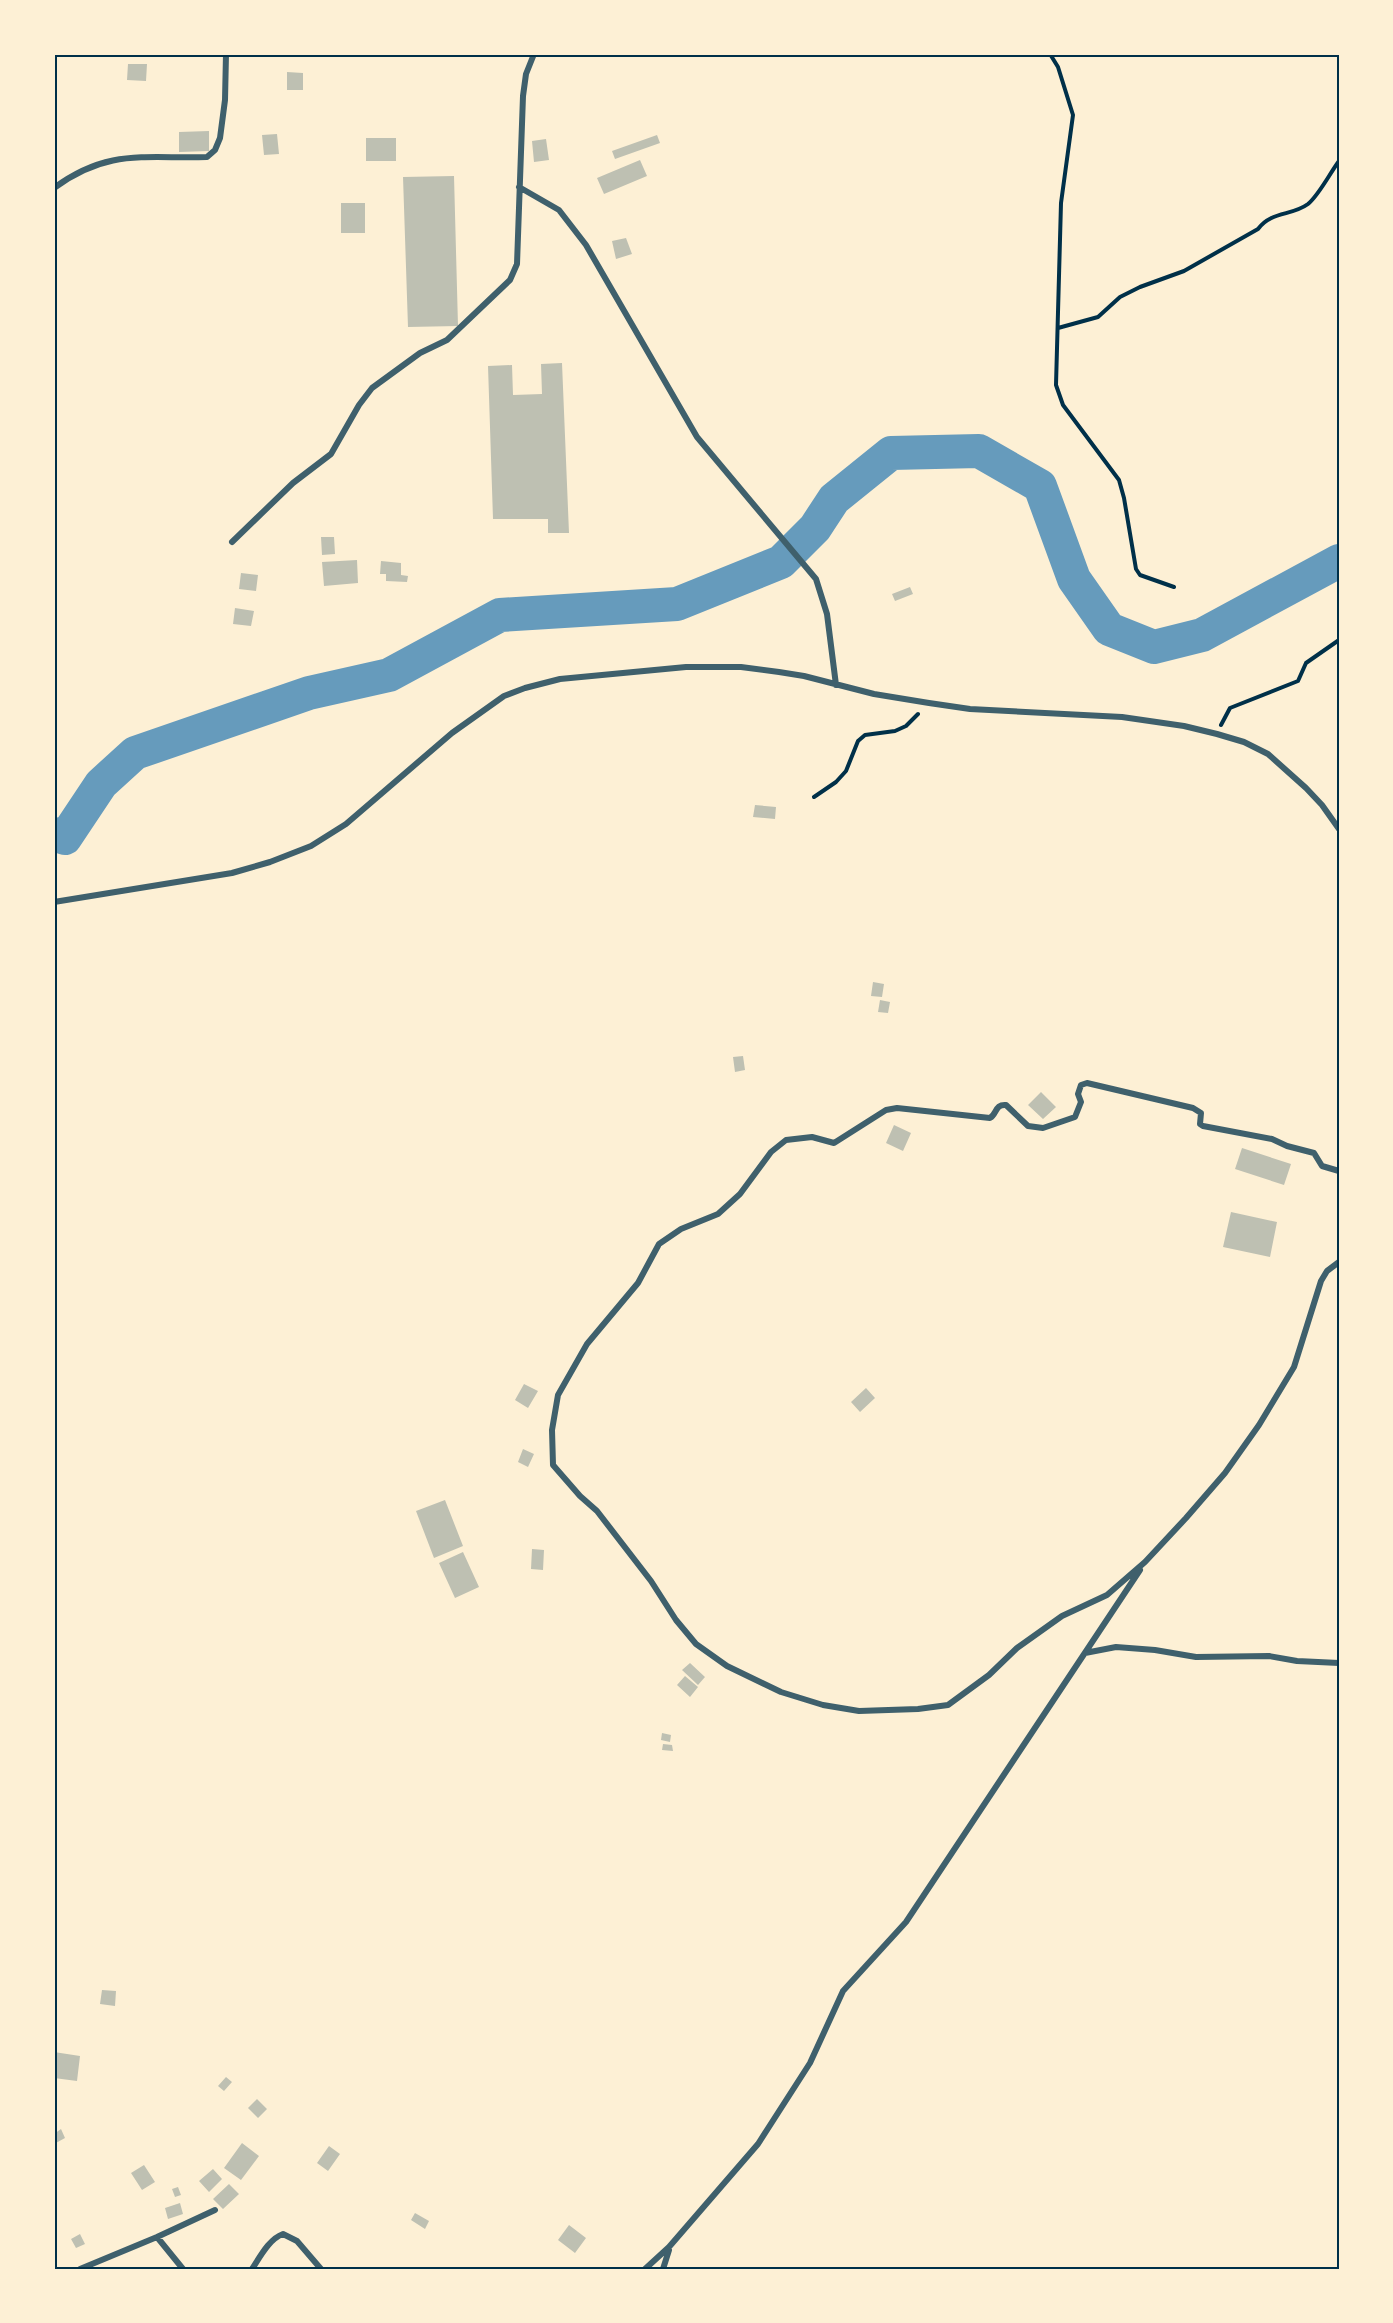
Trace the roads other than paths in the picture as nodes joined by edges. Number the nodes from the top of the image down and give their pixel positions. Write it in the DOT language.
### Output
graph roads {
  1 [pos="226,54"];
  2 [pos="534,54"];
  3 [pos="519,187"];
  4 [pos="54,188"];
  5 [pos="232,542"];
  6 [pos="836,685"];
  7 [pos="1339,829"];
  8 [pos="54,902"];
  9 [pos="1339,1171"];
  10 [pos="1339,1262"];
  11 [pos="1145,1562"];
  12 [pos="1085,1653"];
  13 [pos="1339,1663"];
  14 [pos="215,2210"];
  15 [pos="157,2237"];
  16 [pos="669,2247"];
  17 [pos="80,2269"];
  18 [pos="183,2269"];
  19 [pos="252,2269"];
  20 [pos="321,2269"];
  21 [pos="645,2269"];
  22 [pos="663,2269"];
  1 -- 4 [label="street"];
  2 -- 3 [label="street"];
  3 -- 5 [label="street"];
  3 -- 6 [label="street"];
  6 -- 7 [label="street"];
  6 -- 8 [label="street"];
  9 -- 11 [label="street"];
  10 -- 11 [label="street"];
  11 -- 12 [label="street"];
  12 -- 13 [label="street"];
  12 -- 16 [label="street"];
  14 -- 15 [label="street"];
  15 -- 17 [label="street"];
  15 -- 18 [label="street"];
  16 -- 21 [label="street"];
  16 -- 22 [label="street"];
  19 -- 20 [label="street"];
}
